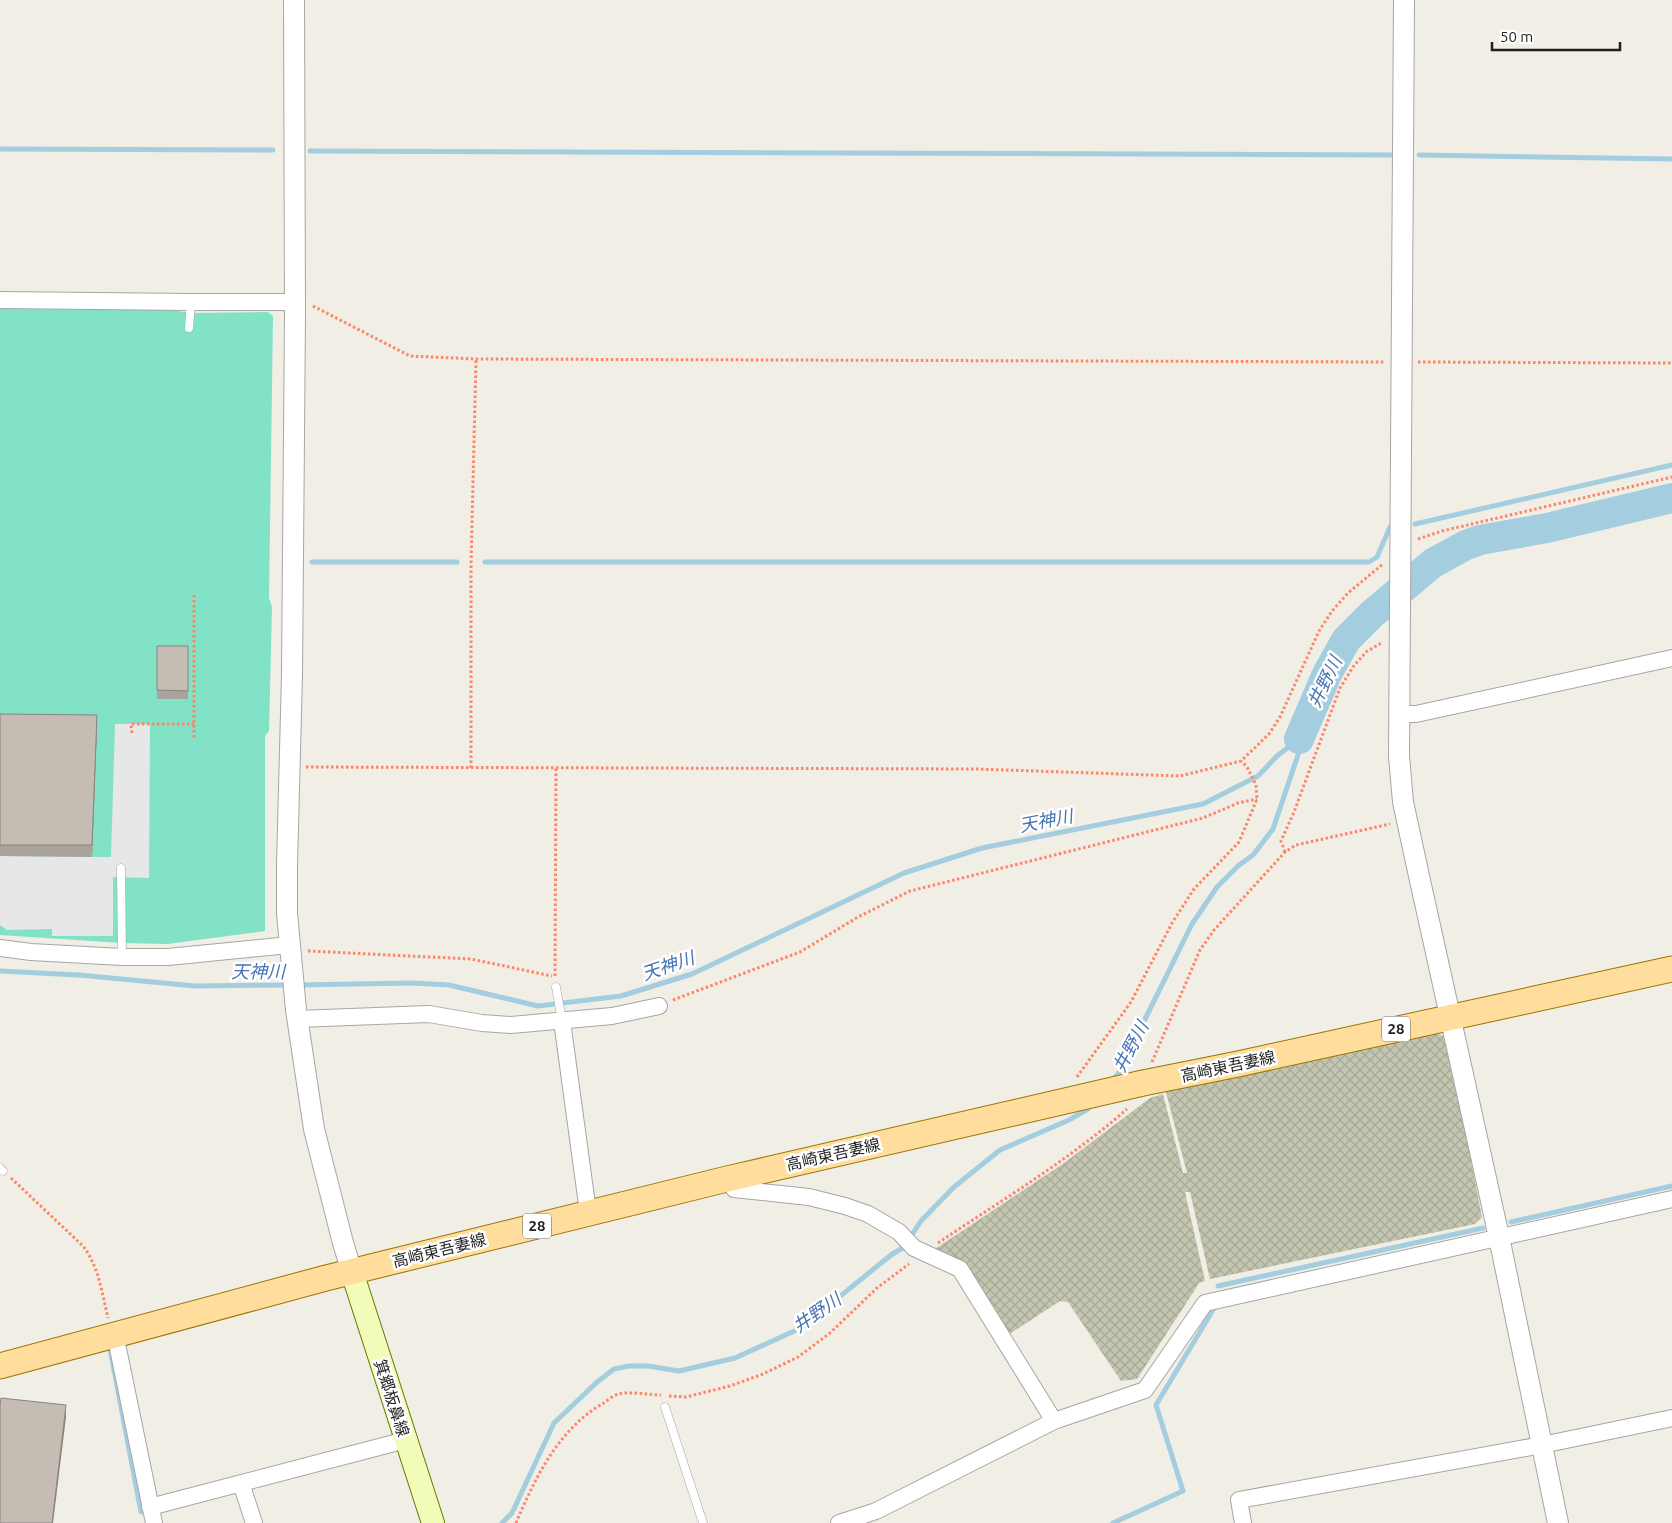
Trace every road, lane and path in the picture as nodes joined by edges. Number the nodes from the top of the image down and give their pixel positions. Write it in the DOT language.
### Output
graph roads {
  1 [pos="294,0"];
  2 [pos="1404,0"];
  3 [pos="0,300"];
  4 [pos="191,302"];
  5 [pos="295,302"];
  6 [pos="189,328"];
  7 [pos="476,359"];
  8 [pos="1401,362"];
  9 [pos="1672,363"];
  10 [pos="1672,477"];
  11 [pos="1399,561"];
  12 [pos="194,595"];
  13 [pos="1400,620"];
  14 [pos="1672,658"];
  15 [pos="1399,714"];
  16 [pos="194,724"];
  17 [pos="132,733"];
  18 [pos="194,738"];
  19 [pos="1242,760"];
  20 [pos="290,766"];
  21 [pos="471,768"];
  22 [pos="556,768"];
  23 [pos="1257,799"];
  24 [pos="1408,820"];
  25 [pos="1284,852"];
  26 [pos="121,868"];
  27 [pos="0,948"];
  28 [pos="290,952"];
  29 [pos="122,957"];
  30 [pos="1672,968"];
  31 [pos="555,976"];
  32 [pos="556,987"];
  33 [pos="659,1006"];
  34 [pos="561,1014"];
  35 [pos="296,1015"];
  36 [pos="1451,1017"];
  37 [pos="1153,1058"];
  38 [pos="1086,1066"];
  39 [pos="1100,1132"];
  40 [pos="1,1170"];
  41 [pos="727,1179"];
  42 [pos="1672,1199"];
  43 [pos="588,1212"];
  44 [pos="1499,1237"];
  45 [pos="919,1250"];
  46 [pos="352,1272"];
  47 [pos="113,1330"];
  48 [pos="0,1366"];
  49 [pos="665,1407"];
  50 [pos="1672,1418"];
  51 [pos="1054,1421"];
  52 [pos="406,1440"];
  53 [pos="1542,1445"];
  54 [pos="241,1483"];
  55 [pos="150,1507"];
  56 [pos="154,1523"];
  57 [pos="254,1523"];
  58 [pos="433,1523"];
  59 [pos="516,1523"];
  60 [pos="702,1523"];
  61 [pos="839,1523"];
  62 [pos="1243,1523"];
  63 [pos="1558,1523"];
  1 -- 5 [label="street"];
  2 -- 8 [label="street"];
  3 -- 4 [label="street"];
  4 -- 5 [label="street"];
  4 -- 6 [label="lane"];
  5 -- 7 [label="path"];
  5 -- 20 [label="street"];
  7 -- 8 [label="path"];
  7 -- 21 [label="path"];
  8 -- 9 [label="path"];
  8 -- 11 [label="street"];
  10 -- 11 [label="path"];
  11 -- 13 [label="street"];
  11 -- 19 [label="path"];
  12 -- 16 [label="path"];
  13 -- 15 [label="street"];
  13 -- 25 [label="path"];
  14 -- 15 [label="street"];
  15 -- 24 [label="street"];
  16 -- 17 [label="path"];
  16 -- 18 [label="path"];
  19 -- 22 [label="path"];
  19 -- 23 [label="path"];
  20 -- 21 [label="path"];
  20 -- 28 [label="street"];
  21 -- 22 [label="path"];
  22 -- 31 [label="path"];
  23 -- 33 [label="path"];
  23 -- 38 [label="path"];
  24 -- 25 [label="path"];
  24 -- 36 [label="street"];
  25 -- 37 [label="path"];
  26 -- 29 [label="lane"];
  27 -- 29 [label="street"];
  28 -- 29 [label="street"];
  28 -- 31 [label="path"];
  28 -- 35 [label="street"];
  30 -- 36 [label="main road, 高崎東吾妻線 / 28"];
  31 -- 32 [label="path"];
  32 -- 34 [label="lane"];
  33 -- 34 [label="street"];
  34 -- 35 [label="street"];
  34 -- 43 [label="street"];
  35 -- 46 [label="street"];
  36 -- 41 [label="main road, 高崎東吾妻線 / 28"];
  36 -- 44 [label="street"];
  39 -- 45 [label="path"];
  40 -- 47 [label="path"];
  41 -- 43 [label="main road, 高崎東吾妻線 / 28"];
  41 -- 45 [label="street"];
  42 -- 44 [label="street"];
  43 -- 46 [label="main road, 高崎東吾妻線 / 28"];
  44 -- 51 [label="street"];
  44 -- 53 [label="street"];
  45 -- 51 [label="street"];
  45 -- 59 [label="path"];
  46 -- 47 [label="main road, 高崎東吾妻線 / 28"];
  46 -- 52 [label="main road, 箕郷板鼻線"];
  47 -- 48 [label="main road, 高崎東吾妻線 / 28"];
  47 -- 55 [label="street"];
  49 -- 60 [label="lane"];
  50 -- 53 [label="street"];
  51 -- 61 [label="street"];
  52 -- 54 [label="street"];
  52 -- 58 [label="main road, 箕郷板鼻線"];
  53 -- 62 [label="street"];
  53 -- 63 [label="street"];
  54 -- 55 [label="street"];
  54 -- 57 [label="street"];
  55 -- 56 [label="street"];
}
